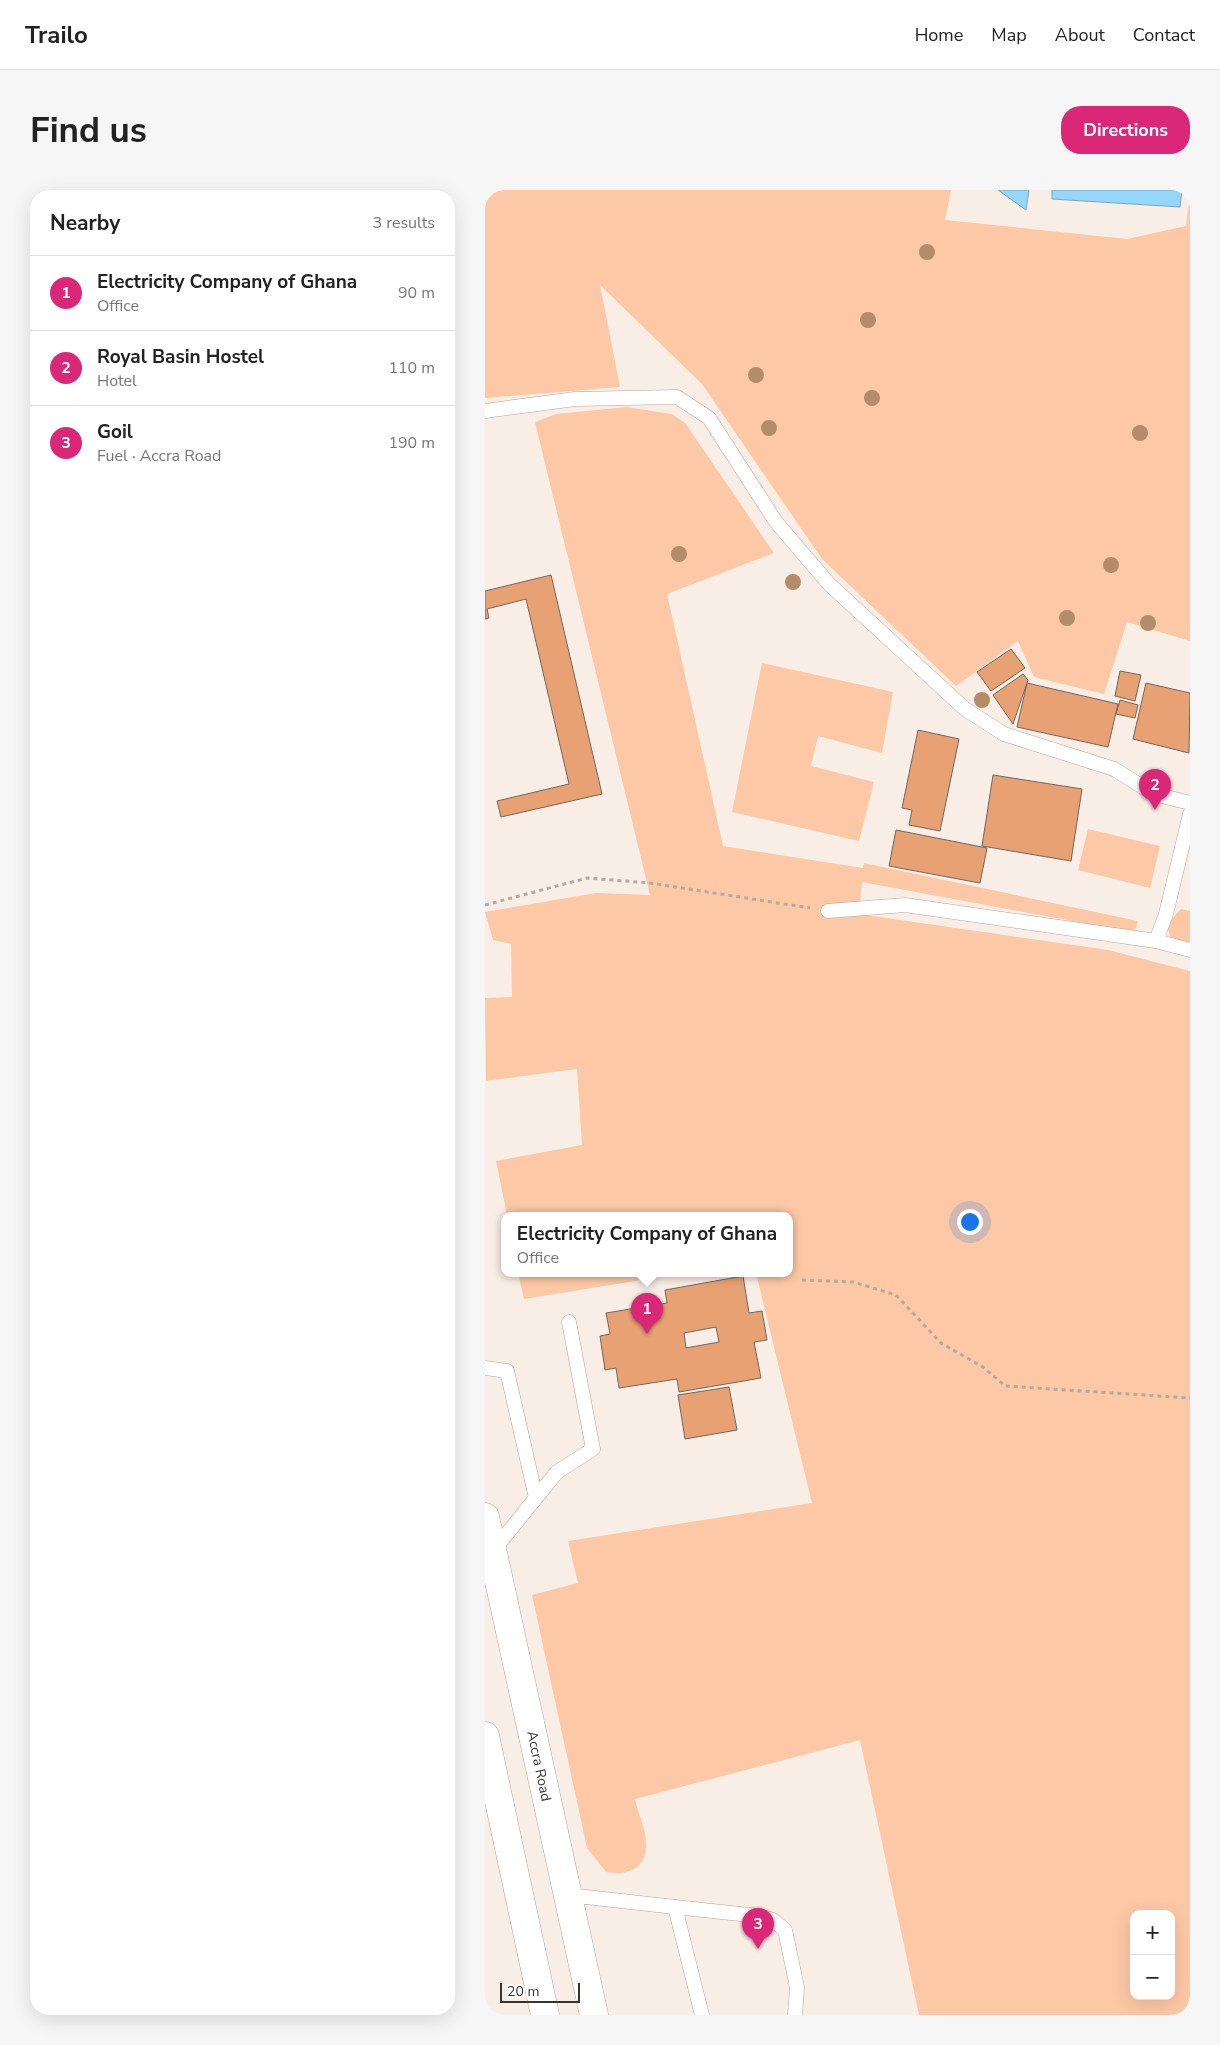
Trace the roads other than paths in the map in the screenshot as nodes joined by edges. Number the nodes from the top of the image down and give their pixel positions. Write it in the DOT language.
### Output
graph roads {
  1 [pos="485,411"];
  2 [pos="1190,803"];
  3 [pos="1190,814"];
  4 [pos="828,911"];
  5 [pos="1156,941"];
  6 [pos="1190,950"];
  7 [pos="569,1322"];
  8 [pos="485,1368"];
  9 [pos="536,1498"];
  10 [pos="485,1518"];
  11 [pos="493,1551"];
  12 [pos="485,1736"];
  13 [pos="569,1895"];
  14 [pos="675,1907"];
  15 [pos="545,2015"];
  16 [pos="595,2015"];
  17 [pos="702,2015"];
  18 [pos="795,2015"];
  1 -- 2 [label="lane"];
  3 -- 5 [label="lane"];
  4 -- 5 [label="lane"];
  5 -- 6 [label="lane"];
  7 -- 9 [label="lane"];
  8 -- 9 [label="lane"];
  9 -- 11 [label="lane"];
  10 -- 11 [label="highway, Accra Road"];
  11 -- 13 [label="highway, Accra Road"];
  12 -- 15 [label="highway"];
  13 -- 14 [label="lane"];
  13 -- 16 [label="highway, Accra Road"];
  14 -- 17 [label="lane"];
  14 -- 18 [label="lane"];
}
